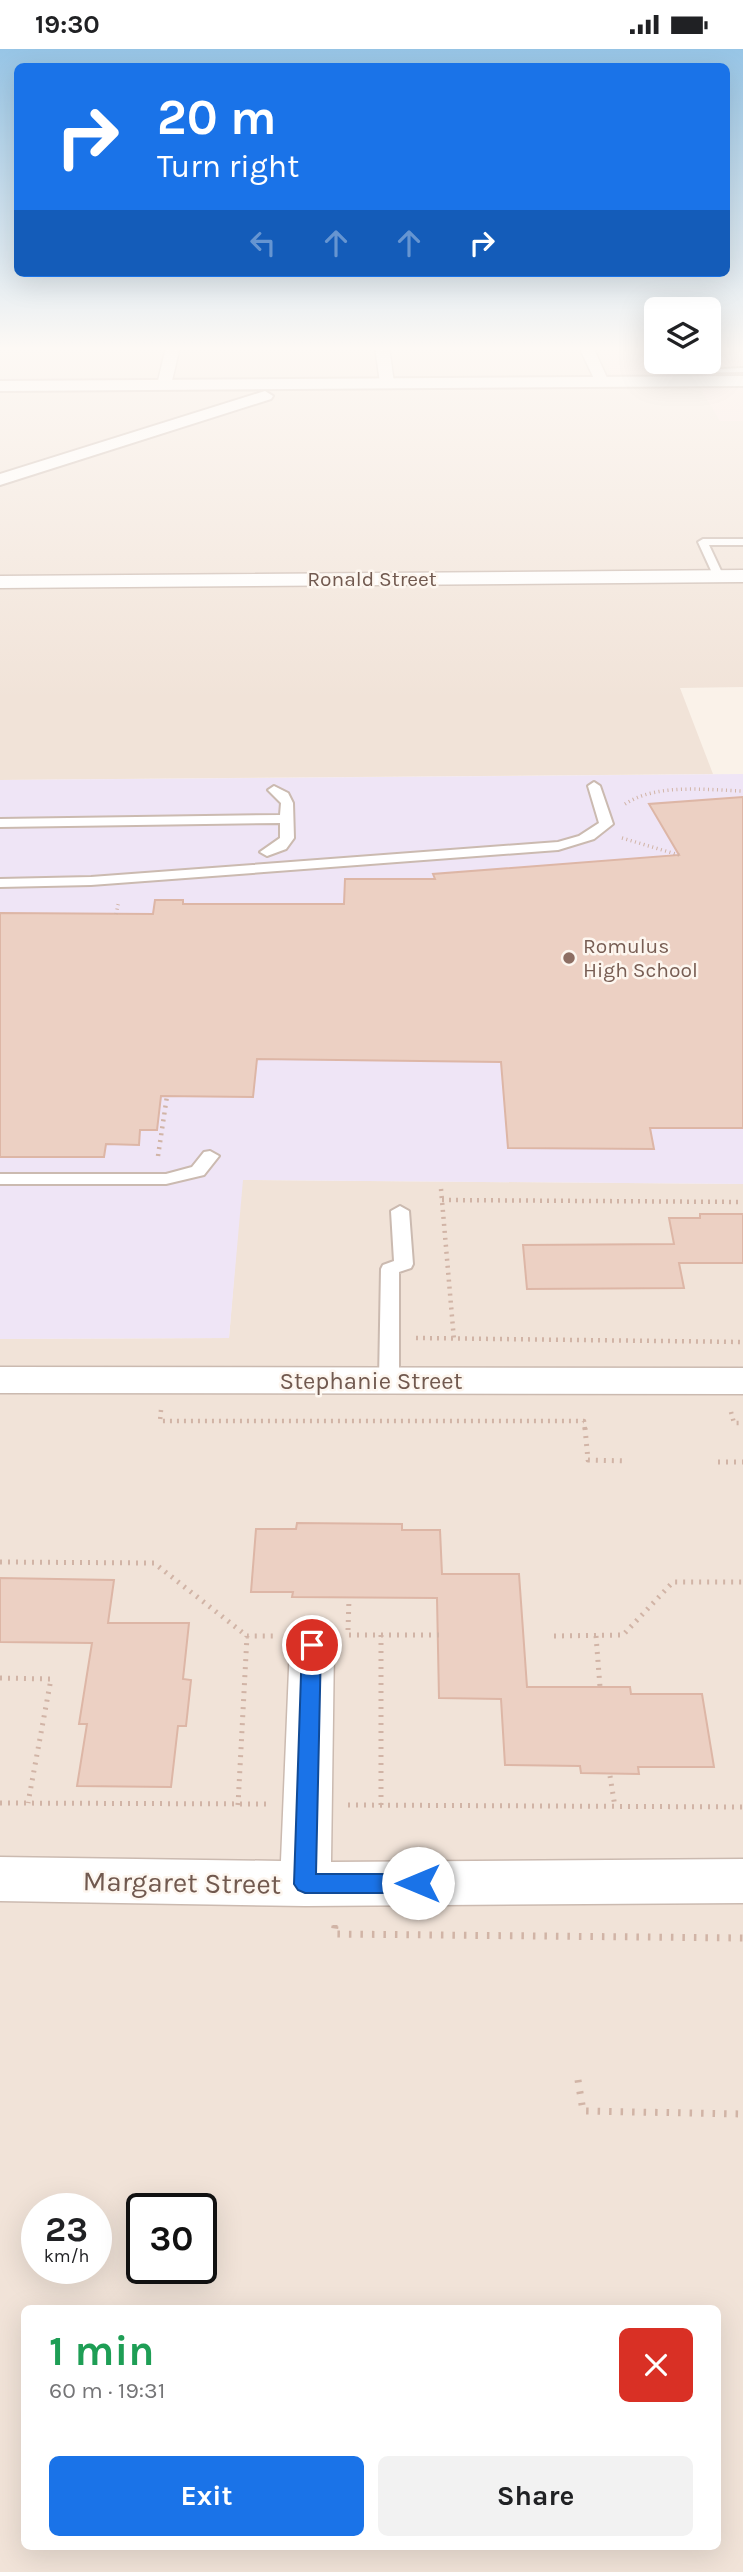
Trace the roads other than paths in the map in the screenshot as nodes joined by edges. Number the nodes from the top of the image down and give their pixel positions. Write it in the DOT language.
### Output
graph roads {
  1 [pos="47,465"];
  2 [pos="0,480"];
  3 [pos="743,542"];
  4 [pos="708,554"];
  5 [pos="720,554"];
  6 [pos="743,576"];
  7 [pos="719,577"];
  8 [pos="0,582"];
  9 [pos="594,786"];
  10 [pos="274,790"];
  11 [pos="287,819"];
  12 [pos="0,823"];
  13 [pos="267,852"];
  14 [pos="0,883"];
  15 [pos="210,1156"];
  16 [pos="0,1179"];
  17 [pos="400,1211"];
  18 [pos="0,1380"];
  19 [pos="389,1381"];
  20 [pos="743,1381"];
  21 [pos="330,1640"];
  22 [pos="0,1879"];
  23 [pos="743,1881"];
  24 [pos="321,1896"];
  1 -- 2 [label="street"];
  3 -- 4 [label="lane"];
  4 -- 5 [label="lane"];
  4 -- 7 [label="lane"];
  6 -- 7 [label="street, Ronald Street"];
  7 -- 8 [label="street, Ronald Street"];
  9 -- 14 [label="lane"];
  10 -- 11 [label="lane"];
  11 -- 12 [label="lane"];
  11 -- 13 [label="lane"];
  15 -- 16 [label="lane"];
  17 -- 19 [label="lane"];
  18 -- 19 [label="street, Stephanie Street"];
  19 -- 20 [label="street, Stephanie Street"];
  21 -- 24 [label="street"];
  22 -- 24 [label="street, Margaret Street"];
  23 -- 24 [label="street, Margaret Street"];
}
